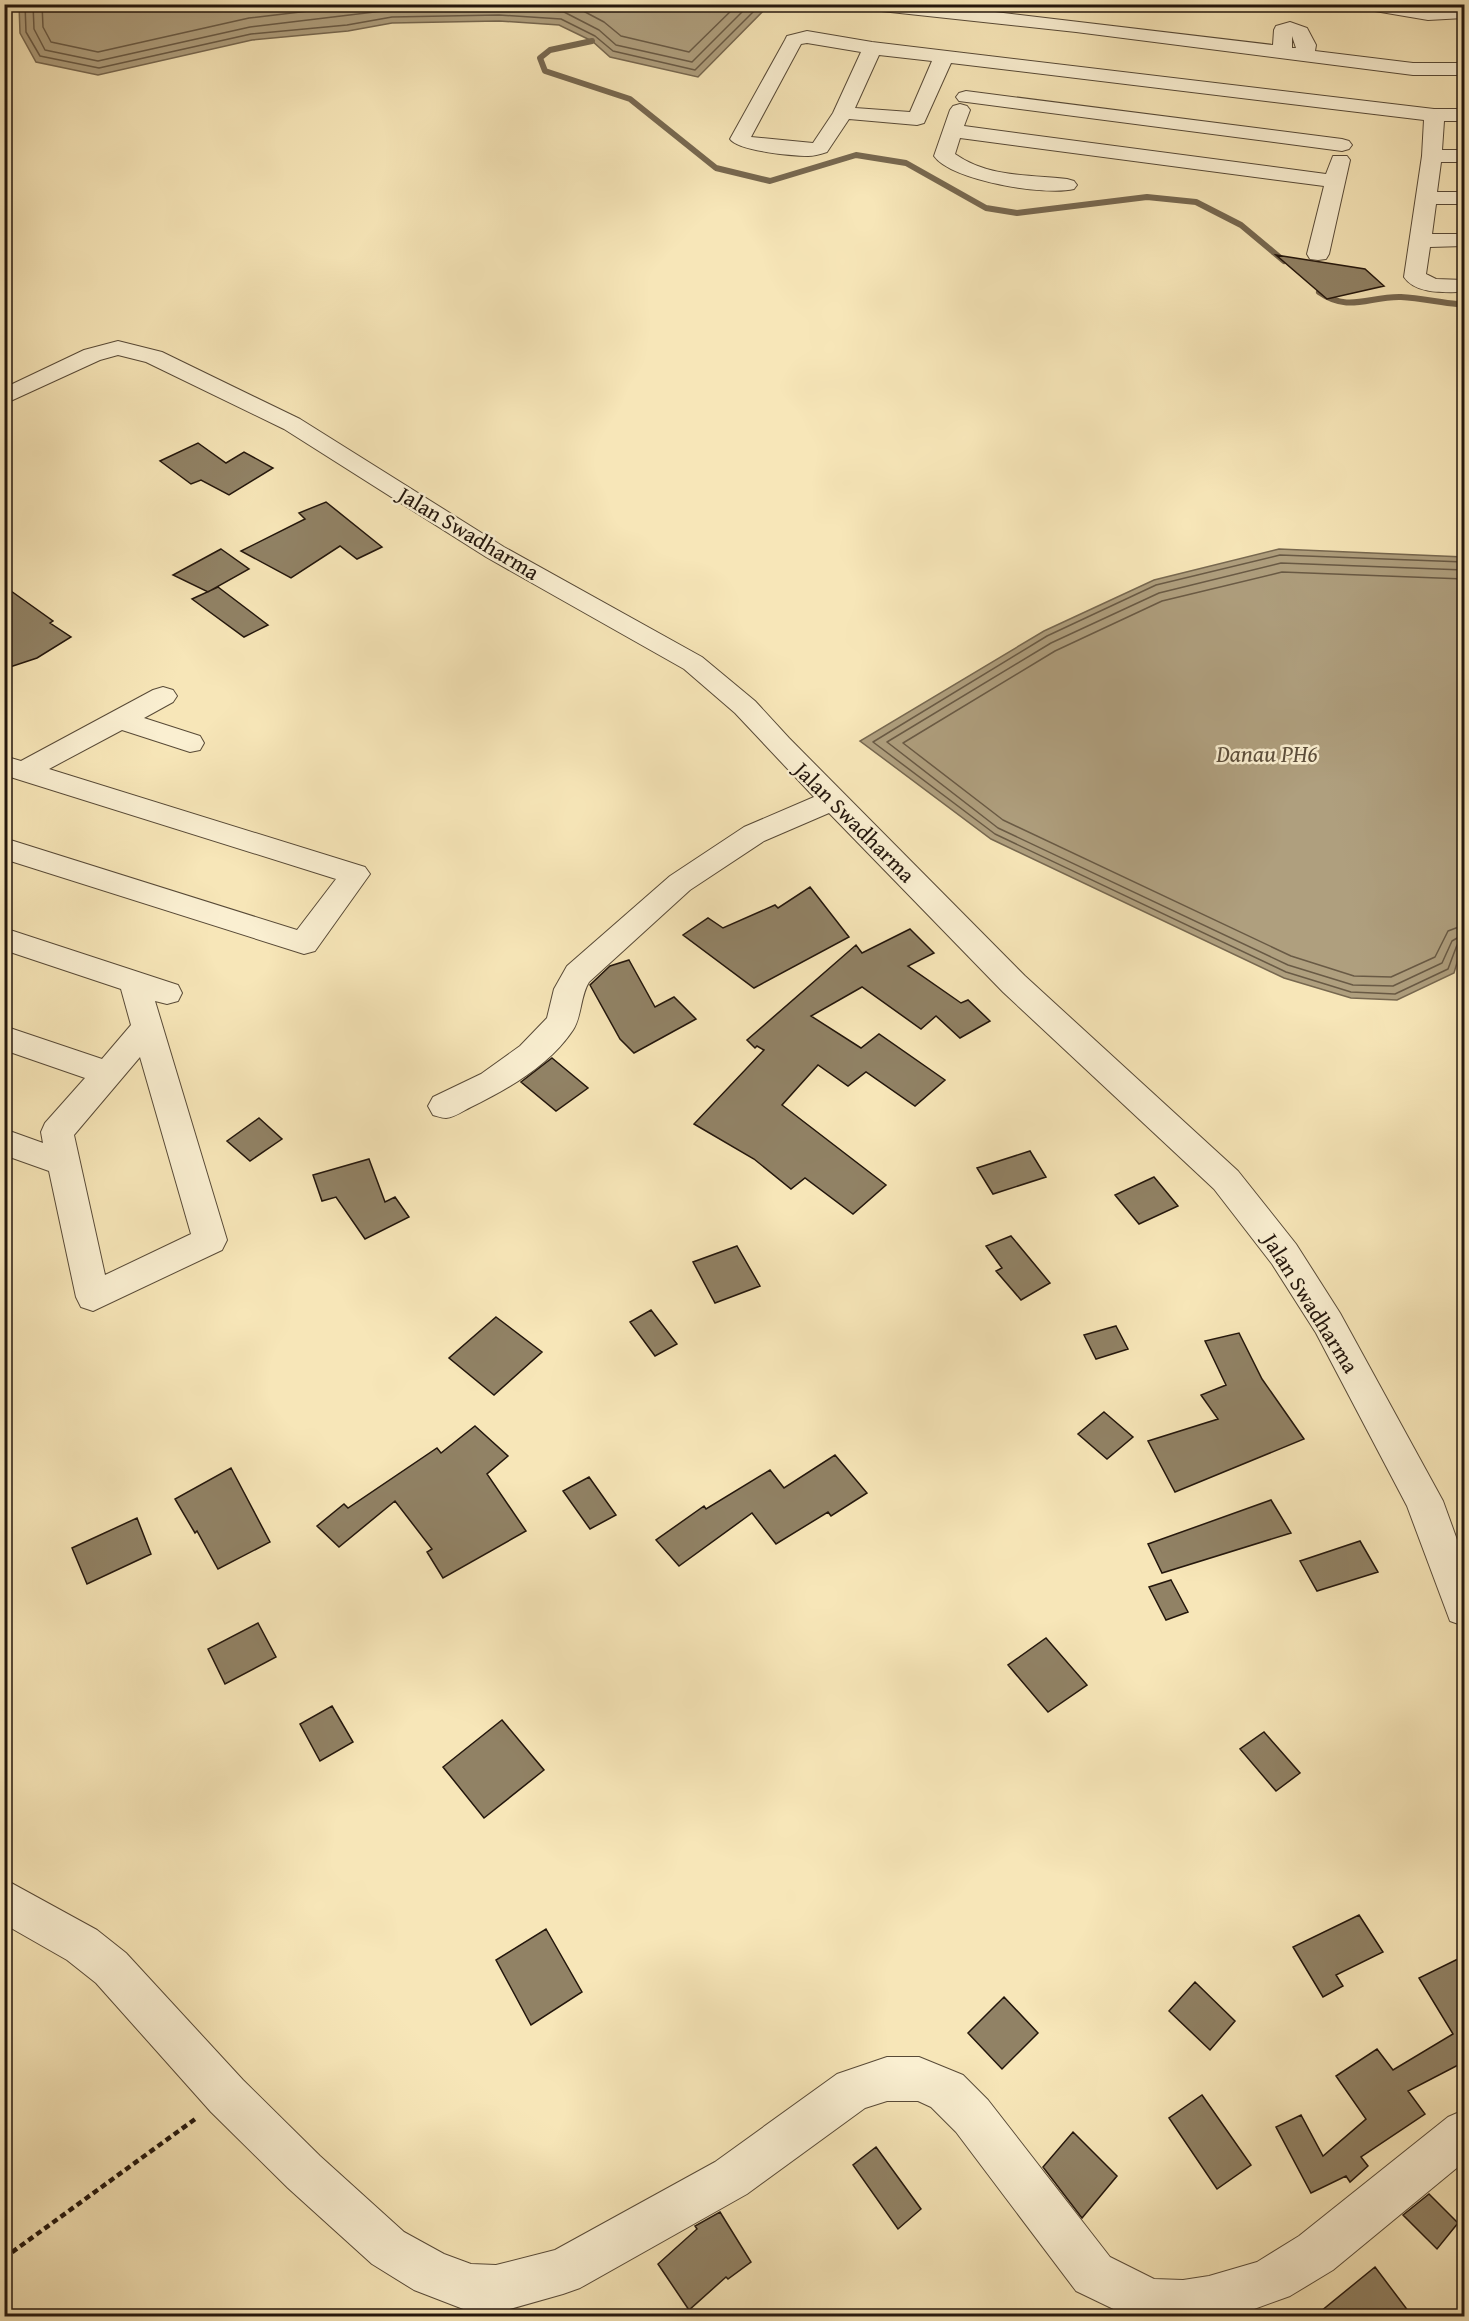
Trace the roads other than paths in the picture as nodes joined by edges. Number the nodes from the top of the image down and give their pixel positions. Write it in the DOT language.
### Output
graph roads {
  1 [pos="872,4"];
  2 [pos="1082,4"];
  3 [pos="1286,4"];
  4 [pos="1369,4"];
  5 [pos="1464,13"];
  6 [pos="970,15"];
  7 [pos="1076,26"];
  8 [pos="1290,28"];
  9 [pos="872,48"];
  10 [pos="1305,50"];
  11 [pos="1282,51"];
  12 [pos="947,56"];
  13 [pos="1464,57"];
  14 [pos="987,61"];
  15 [pos="1464,69"];
  16 [pos="966,97"];
  17 [pos="1347,104"];
  18 [pos="843,112"];
  19 [pos="1434,115"];
  20 [pos="1464,115"];
  21 [pos="917,119"];
  22 [pos="954,128"];
  23 [pos="1342,145"];
  24 [pos="1432,156"];
  25 [pos="1464,156"];
  26 [pos="1335,181"];
  27 [pos="1067,185"];
  28 [pos="1426,198"];
  29 [pos="1464,198"];
  30 [pos="1464,240"];
  31 [pos="1420,241"];
  32 [pos="1318,254"];
  33 [pos="1464,286"];
  34 [pos="4,397"];
  35 [pos="163,696"];
  36 [pos="119,719"];
  37 [pos="190,743"];
  38 [pos="14,768"];
  39 [pos="833,800"];
  40 [pos="4,848"];
  41 [pos="4,939"];
  42 [pos="134,982"];
  43 [pos="167,993"];
  44 [pos="147,1028"];
  45 [pos="4,1038"];
  46 [pos="108,1073"];
  47 [pos="444,1106"];
  48 [pos="4,1142"];
  49 [pos="63,1162"];
  50 [pos="1464,1608"];
  51 [pos="4,1900"];
  52 [pos="1464,2133"];
  1 -- 6 [label="street"];
  2 -- 7 [label="street"];
  3 -- 8 [label="street"];
  4 -- 5 [label="street"];
  6 -- 7 [label="street"];
  6 -- 12 [label="street"];
  7 -- 11 [label="street"];
  8 -- 10 [label="street"];
  8 -- 11 [label="street"];
  9 -- 12 [label="street"];
  9 -- 18 [label="street"];
  9 -- 18 [label="street"];
  10 -- 11 [label="street"];
  10 -- 13 [label="street"];
  10 -- 15 [label="street"];
  12 -- 14 [label="street"];
  12 -- 21 [label="street"];
  14 -- 16 [label="street"];
  14 -- 17 [label="street"];
  16 -- 22 [label="street"];
  16 -- 23 [label="street"];
  17 -- 19 [label="street"];
  17 -- 23 [label="street"];
  18 -- 21 [label="street"];
  19 -- 20 [label="street"];
  19 -- 24 [label="street"];
  21 -- 22 [label="street"];
  22 -- 26 [label="street"];
  22 -- 27 [label="street"];
  23 -- 26 [label="street"];
  24 -- 25 [label="street"];
  24 -- 28 [label="street"];
  26 -- 32 [label="street"];
  28 -- 29 [label="street"];
  28 -- 31 [label="street"];
  30 -- 31 [label="street"];
  31 -- 33 [label="street"];
  34 -- 39 [label="street, Jalan Swadharma"];
  35 -- 36 [label="street"];
  36 -- 37 [label="street"];
  36 -- 38 [label="street"];
  38 -- 40 [label="street"];
  39 -- 47 [label="street"];
  39 -- 50 [label="street, Jalan Swadharma"];
  41 -- 42 [label="street"];
  42 -- 43 [label="street"];
  42 -- 44 [label="street"];
  44 -- 46 [label="street"];
  44 -- 49 [label="street"];
  45 -- 46 [label="street"];
  46 -- 49 [label="street"];
  48 -- 49 [label="street"];
  51 -- 52 [label="street"];
}
